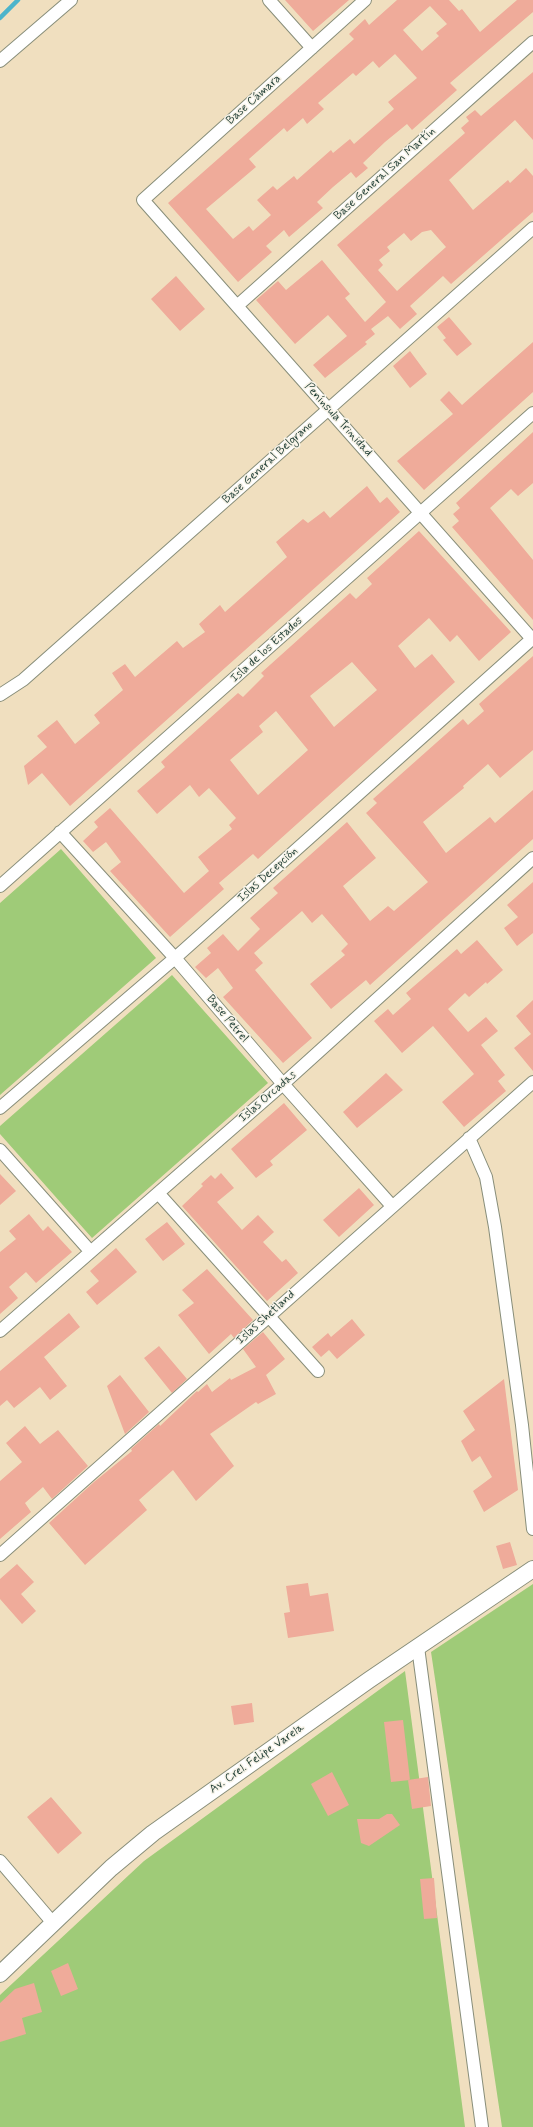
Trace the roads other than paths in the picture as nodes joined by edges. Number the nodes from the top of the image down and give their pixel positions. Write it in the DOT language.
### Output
graph roads {
  1 [pos="71,0"];
  2 [pos="269,0"];
  3 [pos="366,0"];
  4 [pos="533,42"];
  5 [pos="312,48"];
  6 [pos="0,61"];
  7 [pos="143,200"];
  8 [pos="533,228"];
  9 [pos="237,306"];
  10 [pos="328,410"];
  11 [pos="533,413"];
  12 [pos="421,513"];
  13 [pos="533,639"];
  14 [pos="0,695"];
  15 [pos="60,832"];
  16 [pos="533,858"];
  17 [pos="0,886"];
  18 [pos="175,958"];
  19 [pos="533,1082"];
  20 [pos="283,1084"];
  21 [pos="0,1108"];
  22 [pos="469,1138"];
  23 [pos="0,1150"];
  24 [pos="158,1193"];
  25 [pos="392,1206"];
  26 [pos="90,1251"];
  27 [pos="269,1314"];
  28 [pos="0,1331"];
  29 [pos="318,1371"];
  30 [pos="533,1529"];
  31 [pos="0,1555"];
  32 [pos="533,1569"];
  33 [pos="418,1647"];
  34 [pos="0,1861"];
  35 [pos="54,1923"];
  36 [pos="0,1974"];
  37 [pos="482,2127"];
  1 -- 6 [label="street"];
  2 -- 5 [label="street"];
  3 -- 5 [label="street, Base Cámara"];
  4 -- 9 [label="street, Base General San Martín"];
  5 -- 7 [label="street, Base Cámara"];
  7 -- 9 [label="street, Península Trinidad"];
  8 -- 10 [label="street, Base General Belgrano"];
  9 -- 10 [label="street, Península Trinidad"];
  10 -- 12 [label="street, Península Trinidad"];
  10 -- 14 [label="street, Base General Belgrano"];
  11 -- 12 [label="street, Isla de los Estados"];
  12 -- 13 [label="street, Península Trinidad"];
  12 -- 15 [label="street, Isla de los Estados"];
  13 -- 18 [label="street, Islas Decepción"];
  15 -- 17 [label="street, Isla de los Estados"];
  15 -- 18 [label="street, Base Petrel"];
  16 -- 20 [label="street, Islas Orcadas"];
  18 -- 20 [label="street, Base Petrel"];
  18 -- 21 [label="street, Islas Decepción"];
  19 -- 22 [label="street, Islas Shetland"];
  20 -- 24 [label="street, Islas Orcadas"];
  20 -- 25 [label="street, Base Petrel"];
  22 -- 25 [label="street, Islas Shetland"];
  22 -- 30 [label="street"];
  23 -- 26 [label="street"];
  24 -- 26 [label="street, Islas Orcadas"];
  24 -- 27 [label="street"];
  25 -- 27 [label="street, Islas Shetland"];
  26 -- 28 [label="street, Islas Orcadas"];
  27 -- 29 [label="street"];
  27 -- 31 [label="street, Islas Shetland"];
  32 -- 33 [label="main road, Av. Crel. Felipe Varela"];
  33 -- 35 [label="main road, Av. Crel. Felipe Varela"];
  33 -- 37 [label="street"];
  34 -- 35 [label="street"];
  35 -- 36 [label="main road, Av. Crel. Felipe Varela"];
}
